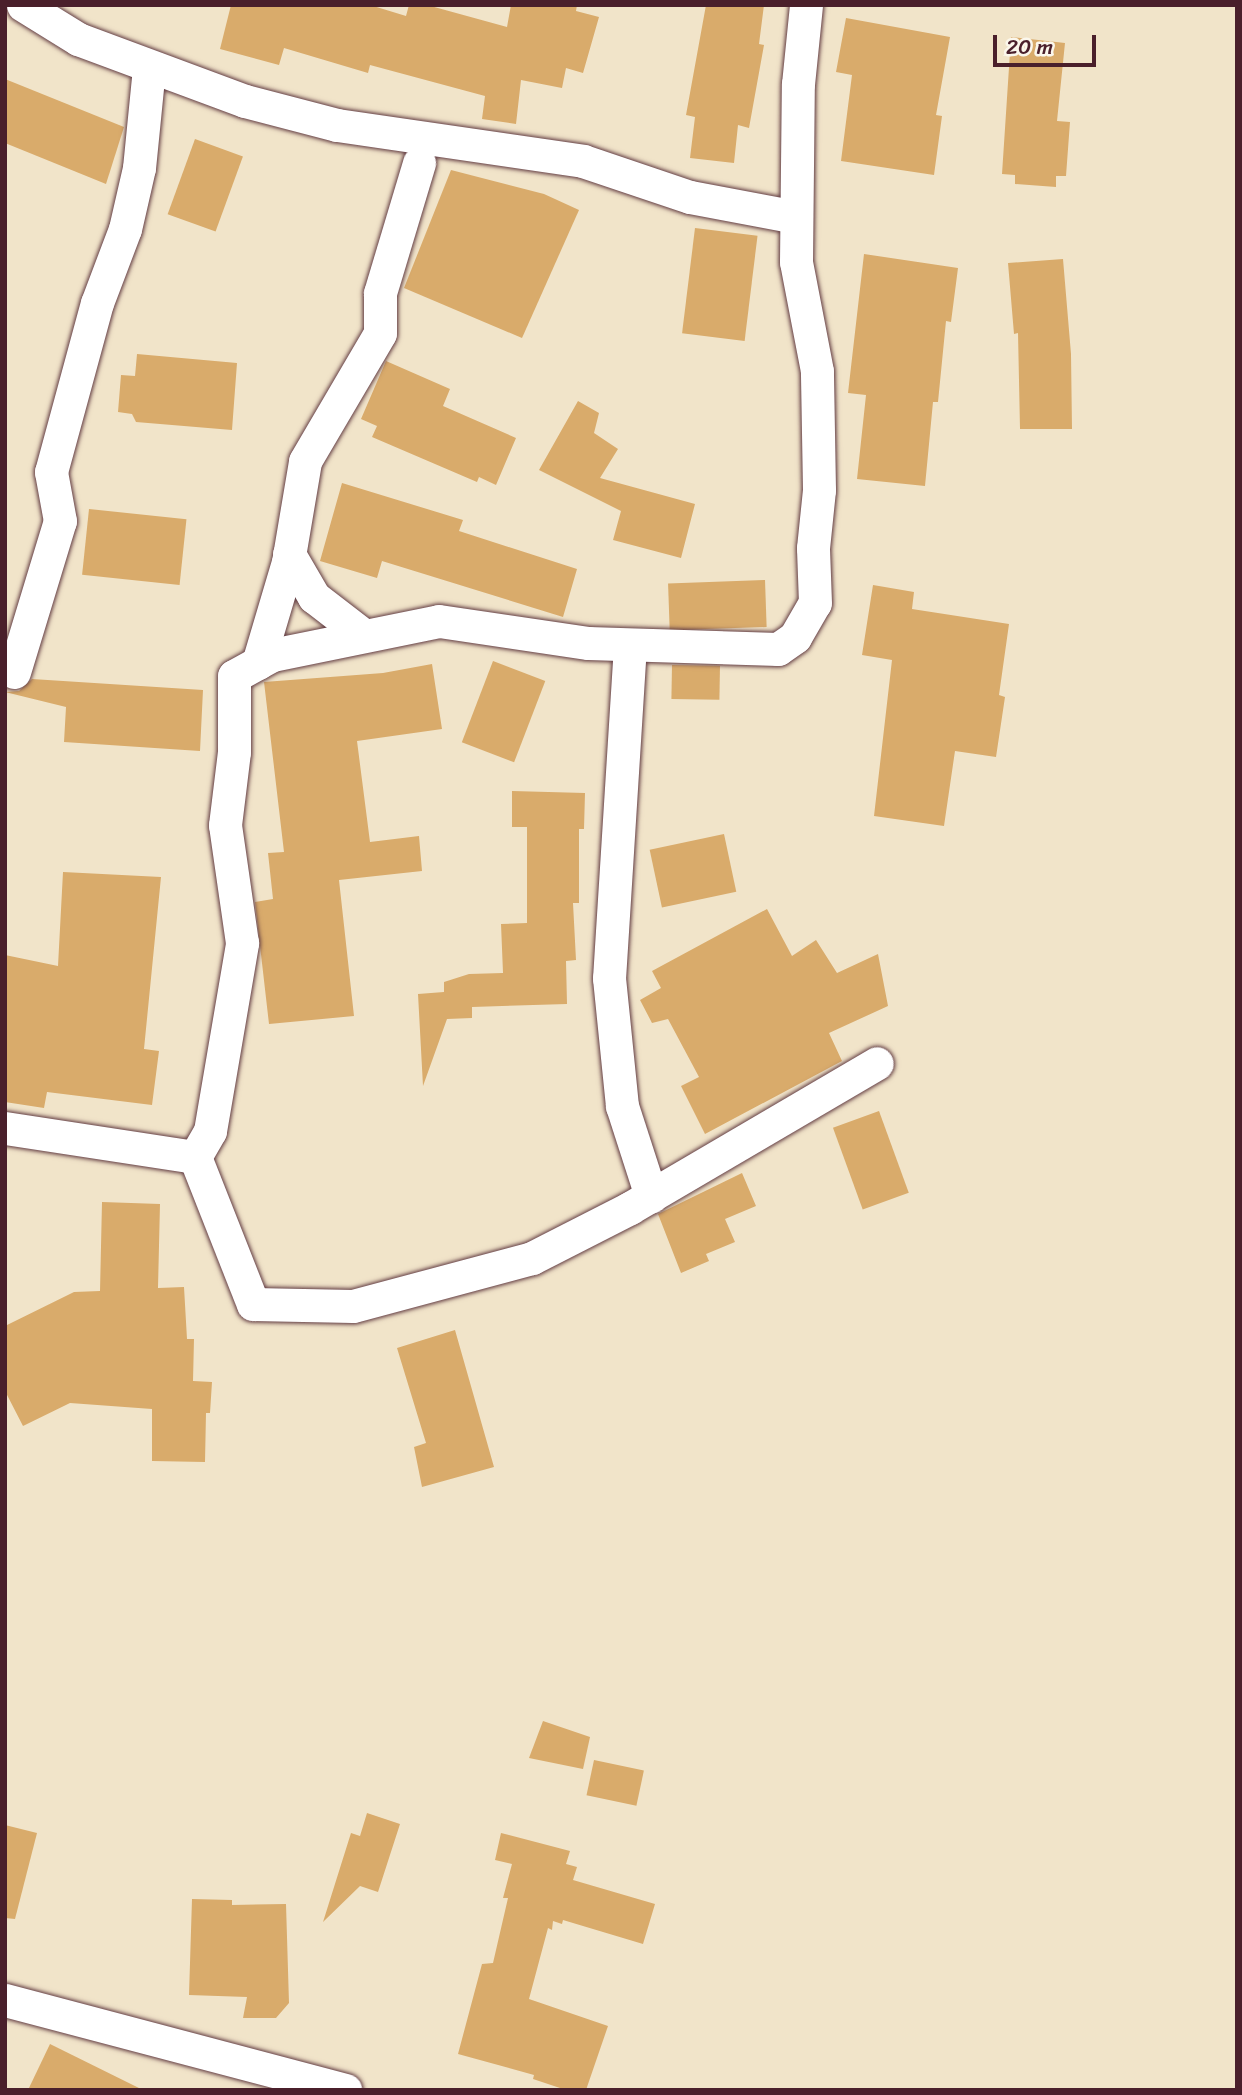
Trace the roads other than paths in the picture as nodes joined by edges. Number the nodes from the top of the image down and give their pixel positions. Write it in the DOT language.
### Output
graph roads {
  1 [pos="23,5"];
  2 [pos="806,5"];
  3 [pos="149,68"];
  4 [pos="419,163"];
  5 [pos="796,216"];
  6 [pos="289,554"];
  7 [pos="362,634"];
  8 [pos="630,645"];
  9 [pos="258,663"];
  10 [pos="13,672"];
  11 [pos="877,1063"];
  12 [pos="5,1128"];
  13 [pos="195,1157"];
  14 [pos="651,1196"];
  15 [pos="5,2000"];
  16 [pos="345,2090"];
  1 -- 3 [label="street"];
  2 -- 5 [label="street"];
  3 -- 5 [label="street"];
  3 -- 10 [label="street"];
  4 -- 6 [label="street"];
  5 -- 8 [label="street"];
  6 -- 7 [label="street"];
  6 -- 9 [label="street"];
  7 -- 8 [label="street"];
  7 -- 9 [label="street"];
  8 -- 14 [label="street"];
  9 -- 13 [label="street"];
  11 -- 14 [label="street"];
  12 -- 13 [label="street"];
  13 -- 14 [label="street"];
  15 -- 16 [label="street"];
}
